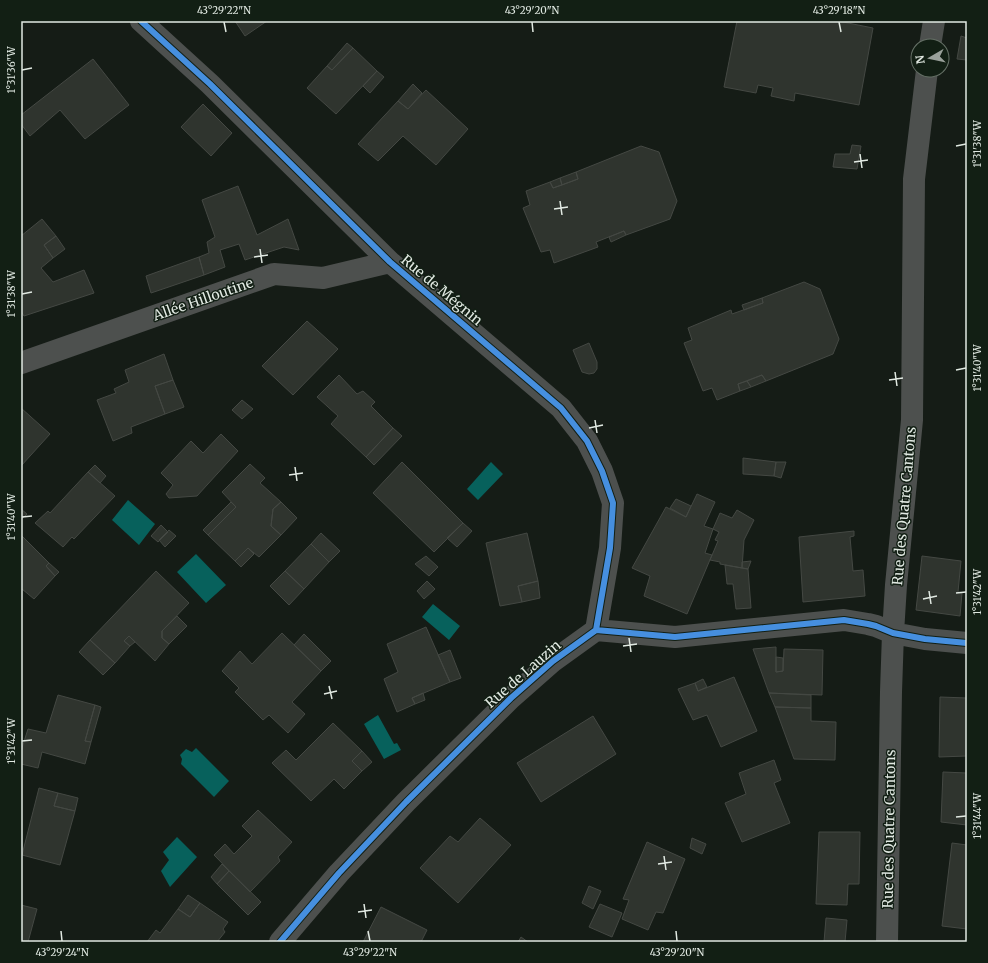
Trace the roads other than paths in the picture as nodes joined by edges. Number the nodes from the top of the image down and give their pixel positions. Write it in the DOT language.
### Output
graph roads {
  1 [pos="141,21"];
  2 [pos="934,21"];
  3 [pos="931,38"];
  4 [pos="926,78"];
  5 [pos="390,262"];
  6 [pos="21,363"];
  7 [pos="596,630"];
  8 [pos="893,633"];
  9 [pos="967,643"];
  10 [pos="280,942"];
  11 [pos="888,942"];
  1 -- 5 [label="street, Rue de Mégnin"];
  2 -- 3 [label="street"];
  4 -- 8 [label="street, Rue des Quatre Cantons"];
  5 -- 6 [label="street, Allée Hilloutine"];
  5 -- 7 [label="street, Rue de Mégnin"];
  7 -- 8 [label="street"];
  7 -- 10 [label="street, Rue de Lauzin"];
  8 -- 9 [label="street"];
  8 -- 11 [label="street, Rue des Quatre Cantons"];
}
